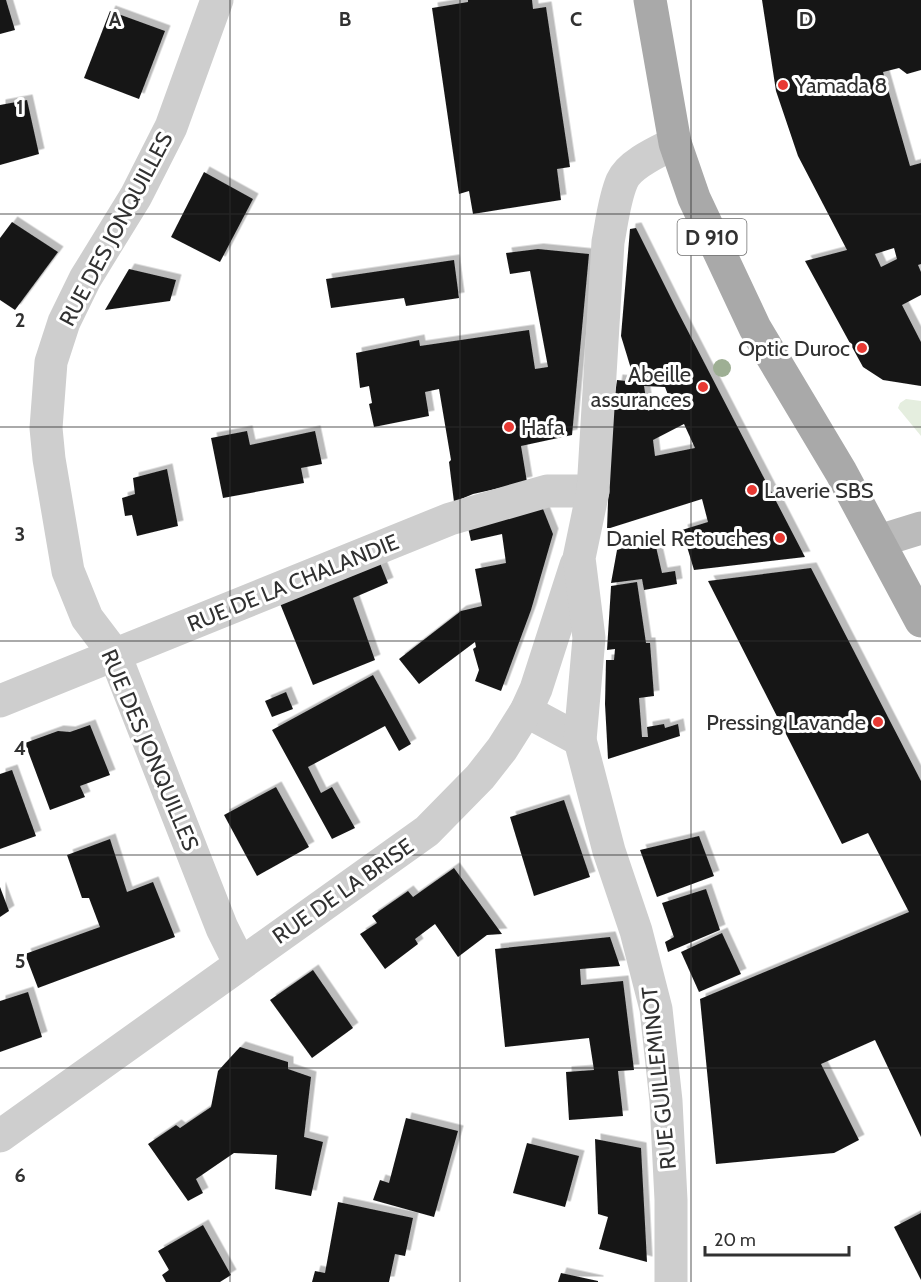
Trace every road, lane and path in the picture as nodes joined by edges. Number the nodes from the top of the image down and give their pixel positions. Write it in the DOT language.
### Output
graph roads {
  1 [pos="217,0"];
  2 [pos="650,0"];
  3 [pos="675,143"];
  4 [pos="592,491"];
  5 [pos="921,528"];
  6 [pos="879,541"];
  7 [pos="579,558"];
  8 [pos="921,621"];
  9 [pos="115,655"];
  10 [pos="0,701"];
  11 [pos="526,711"];
  12 [pos="580,740"];
  13 [pos="240,964"];
  14 [pos="0,1136"];
  15 [pos="671,1282"];
  1 -- 9 [label="street, RUE DES JONQUILLES"];
  2 -- 3 [label="main road, D 910"];
  3 -- 4 [label="street, RUE GUILLEMINOT"];
  3 -- 6 [label="main road, D 910"];
  4 -- 7 [label="street, RUE GUILLEMINOT"];
  4 -- 9 [label="street, RUE DE LA CHALANDIE"];
  5 -- 6 [label="street"];
  6 -- 8 [label="main road, D 910"];
  7 -- 11 [label="street, RUE DE LA BRISE"];
  7 -- 12 [label="street, RUE GUILLEMINOT"];
  9 -- 10 [label="street, RUE DE LA CHALANDIE"];
  9 -- 13 [label="street, RUE DES JONQUILLES"];
  11 -- 12 [label="street"];
  11 -- 13 [label="street, RUE DE LA BRISE"];
  12 -- 15 [label="street, RUE GUILLEMINOT"];
  13 -- 14 [label="street, RUE DE LA BRISE"];
}
